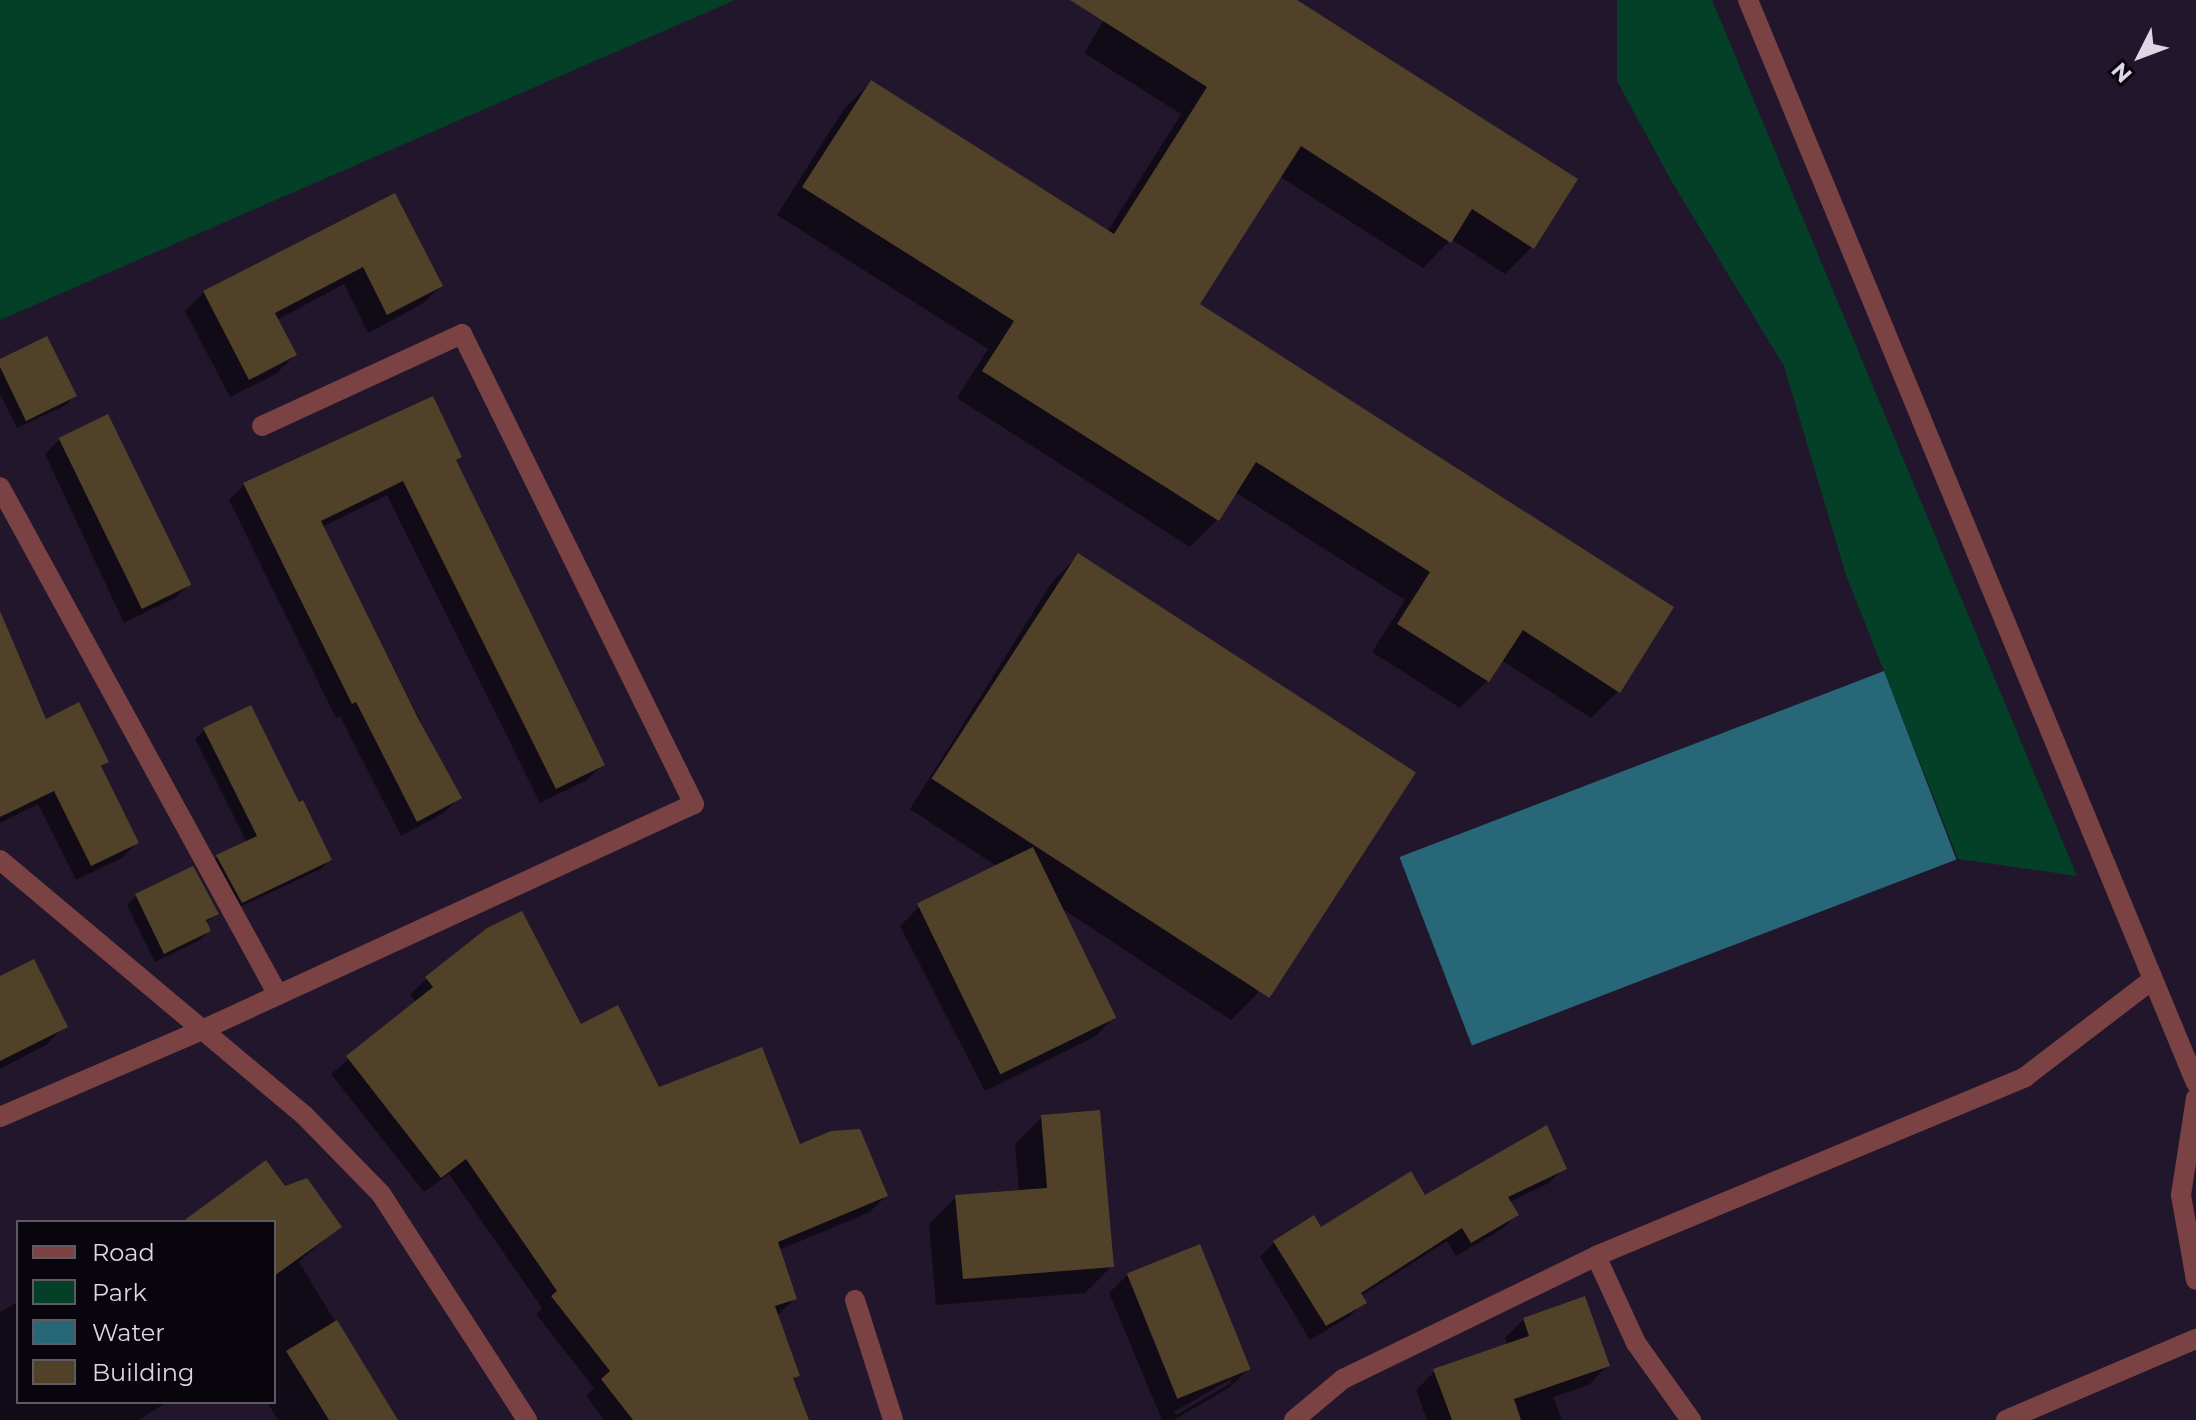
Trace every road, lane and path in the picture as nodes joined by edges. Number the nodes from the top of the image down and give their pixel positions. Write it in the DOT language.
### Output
graph roads {
  1 [pos="1748,0"];
  2 [pos="262,426"];
  3 [pos="0,487"];
  4 [pos="0,860"];
  5 [pos="2152,980"];
  6 [pos="278,995"];
  7 [pos="202,1030"];
  8 [pos="2196,1083"];
  9 [pos="2196,1098"];
  10 [pos="0,1117"];
  11 [pos="1596,1256"];
  12 [pos="2196,1280"];
  13 [pos="855,1300"];
  14 [pos="2196,1339"];
  15 [pos="1306,1416"];
  16 [pos="527,1420"];
  17 [pos="893,1420"];
  18 [pos="1691,1420"];
  19 [pos="2006,1420"];
  1 -- 5 [label="street"];
  2 -- 6 [label="street"];
  3 -- 6 [label="street"];
  4 -- 7 [label="street"];
  5 -- 8 [label="street"];
  5 -- 11 [label="street"];
  6 -- 7 [label="street"];
  7 -- 10 [label="street"];
  7 -- 16 [label="street"];
  9 -- 12 [label="street"];
  11 -- 15 [label="street"];
  11 -- 18 [label="street"];
  13 -- 17 [label="street"];
  14 -- 19 [label="street"];
}
